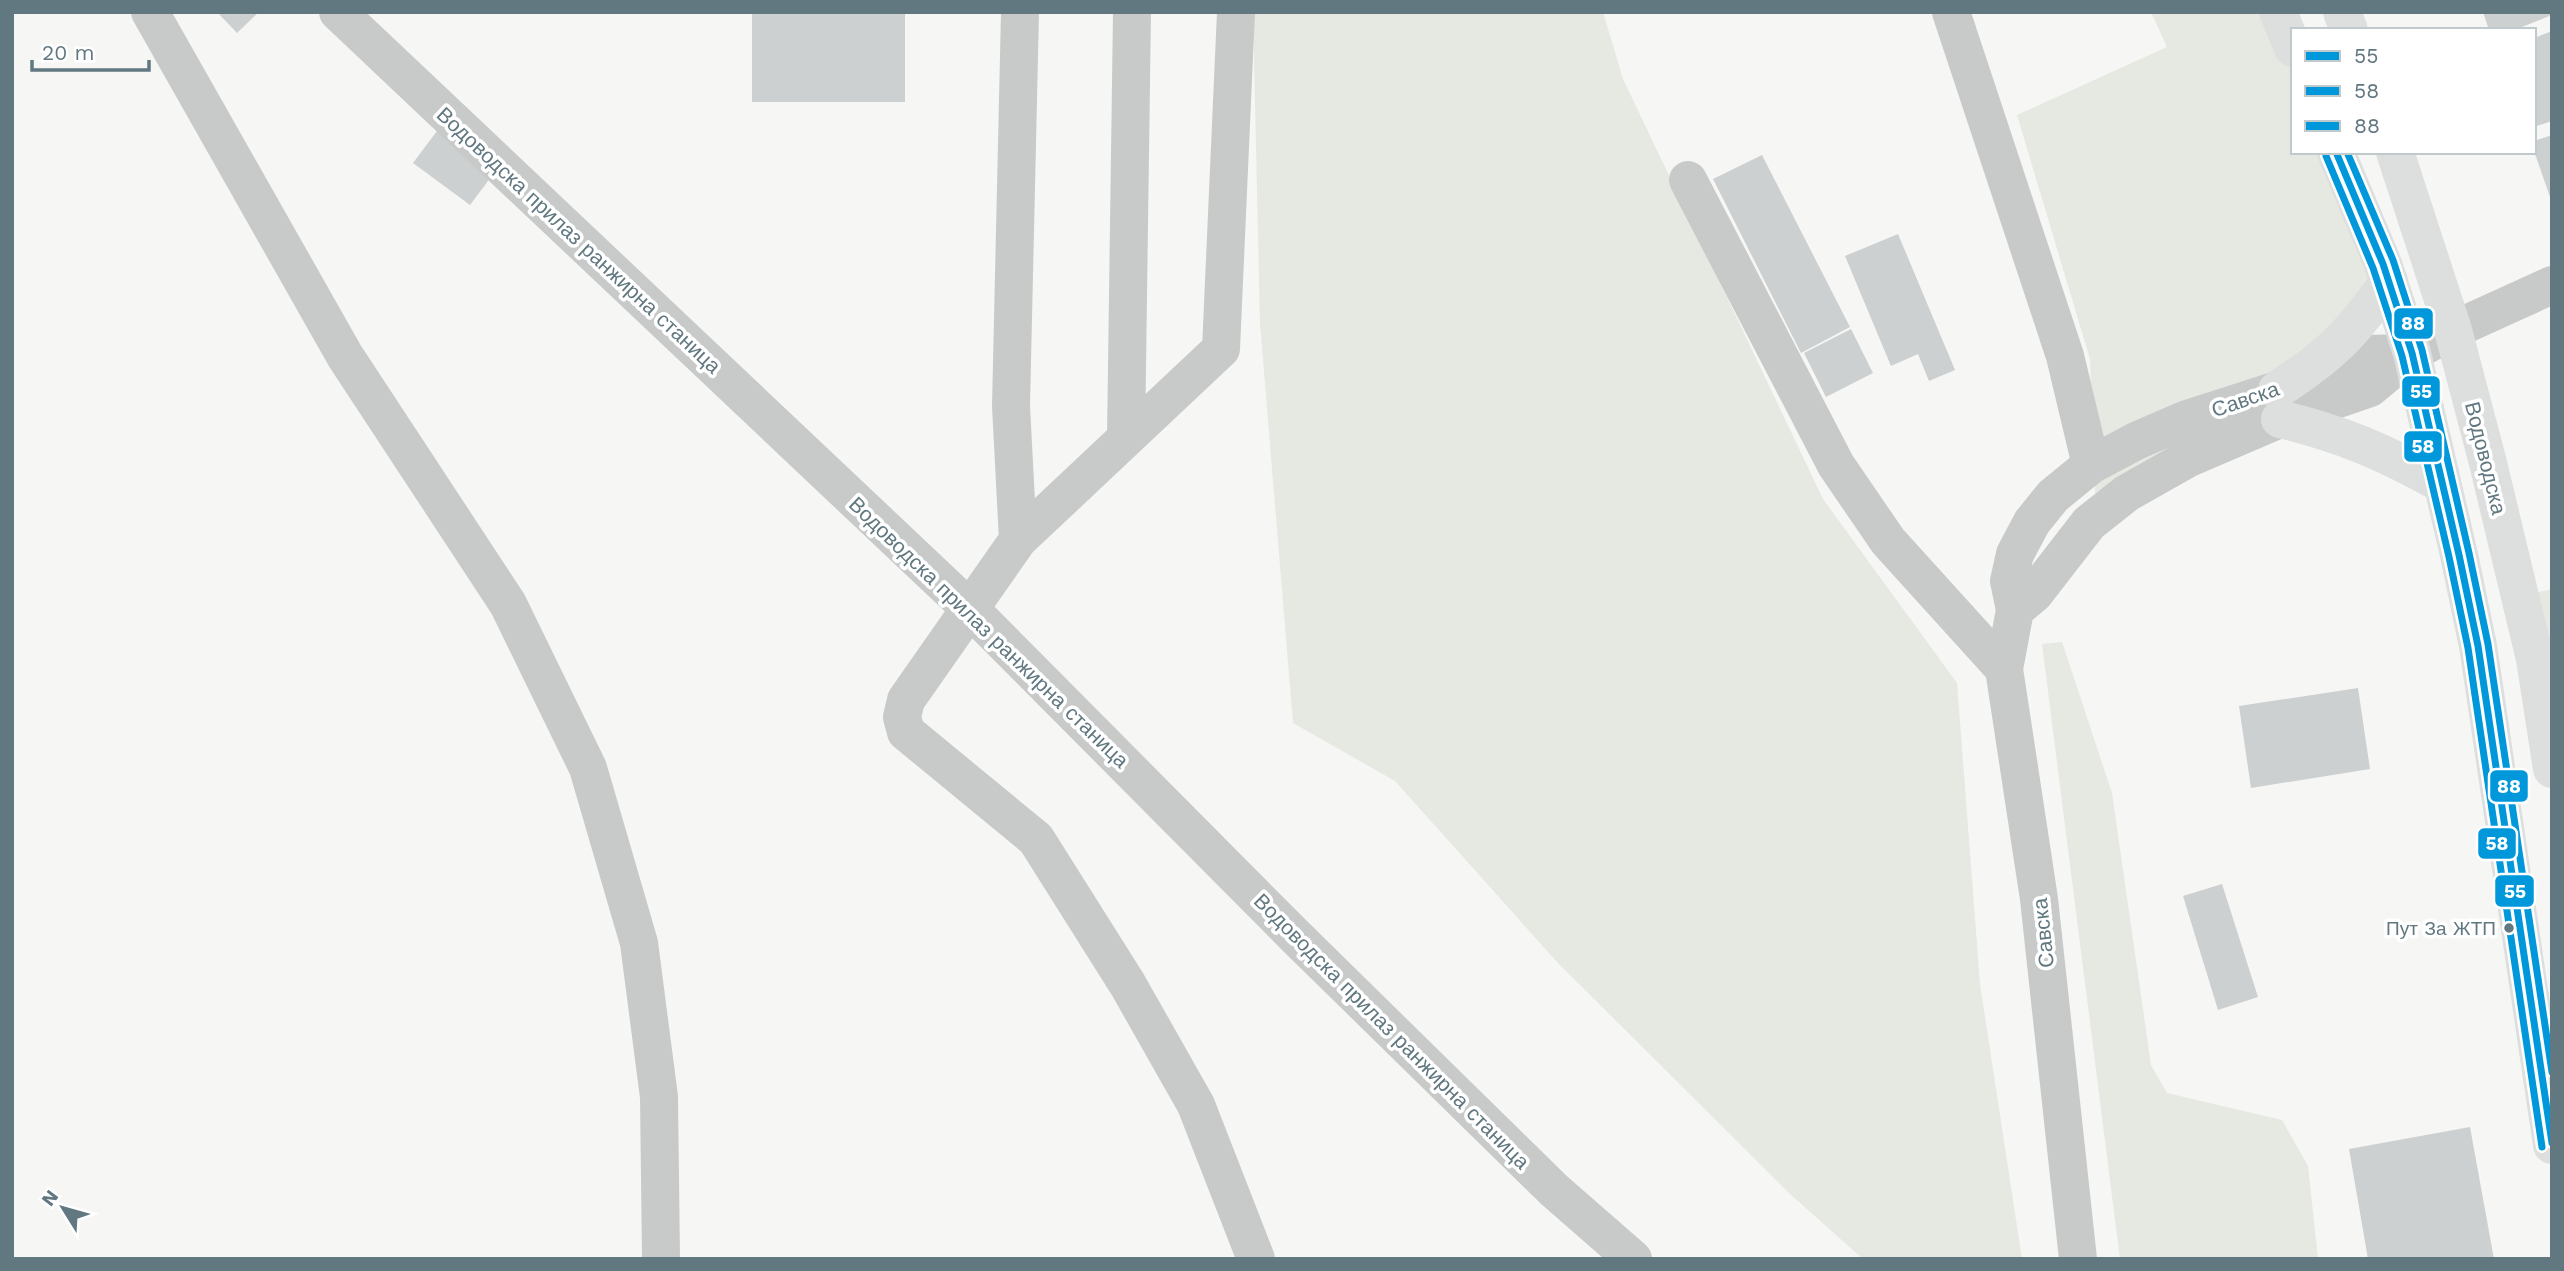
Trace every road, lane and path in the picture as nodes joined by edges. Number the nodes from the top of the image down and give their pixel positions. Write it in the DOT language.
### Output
graph roads {
  1 [pos="150,12"];
  2 [pos="338,12"];
  3 [pos="1020,12"];
  4 [pos="1132,12"];
  5 [pos="1236,12"];
  6 [pos="1951,12"];
  7 [pos="2278,12"];
  8 [pos="2291,43"];
  9 [pos="2337,154"];
  10 [pos="2396,154"];
  11 [pos="1688,180"];
  12 [pos="2389,281"];
  13 [pos="2552,285"];
  14 [pos="2454,330"];
  15 [pos="2412,353"];
  16 [pos="2278,404"];
  17 [pos="1126,438"];
  18 [pos="2091,465"];
  19 [pos="2440,483"];
  20 [pos="1018,540"];
  21 [pos="971,610"];
  22 [pos="2015,610"];
  23 [pos="2543,658"];
  24 [pos="2004,669"];
  25 [pos="2552,769"];
  26 [pos="2552,1145"];
  27 [pos="661,1259"];
  28 [pos="1256,1259"];
  29 [pos="1633,1259"];
  30 [pos="2078,1259"];
  1 -- 27 [label="street"];
  2 -- 21 [label="street, Водоводска прилаз ранжирна станица"];
  3 -- 20 [label="street"];
  4 -- 17 [label="street"];
  5 -- 17 [label="street"];
  6 -- 18 [label="street"];
  7 -- 8 [label="main road"];
  9 -- 12 [label="main road"];
  10 -- 14 [label="main road, Водоводска"];
  11 -- 24 [label="street"];
  12 -- 15 [label="main road"];
  12 -- 16 [label="main road"];
  13 -- 14 [label="street, Савска"];
  14 -- 15 [label="street, Савска"];
  14 -- 23 [label="main road, Водоводска"];
  15 -- 16 [label="street, Савска"];
  15 -- 19 [label="main road"];
  16 -- 18 [label="street, Савска"];
  16 -- 19 [label="main road"];
  16 -- 22 [label="street, Савска"];
  17 -- 20 [label="street"];
  18 -- 22 [label="street, Савска"];
  19 -- 26 [label="main road"];
  20 -- 21 [label="street"];
  21 -- 28 [label="street"];
  21 -- 29 [label="street, Водоводска прилаз ранжирна станица"];
  22 -- 24 [label="street, Савска"];
  23 -- 25 [label="main road, Водоводска"];
  24 -- 30 [label="street, Савска"];
}
